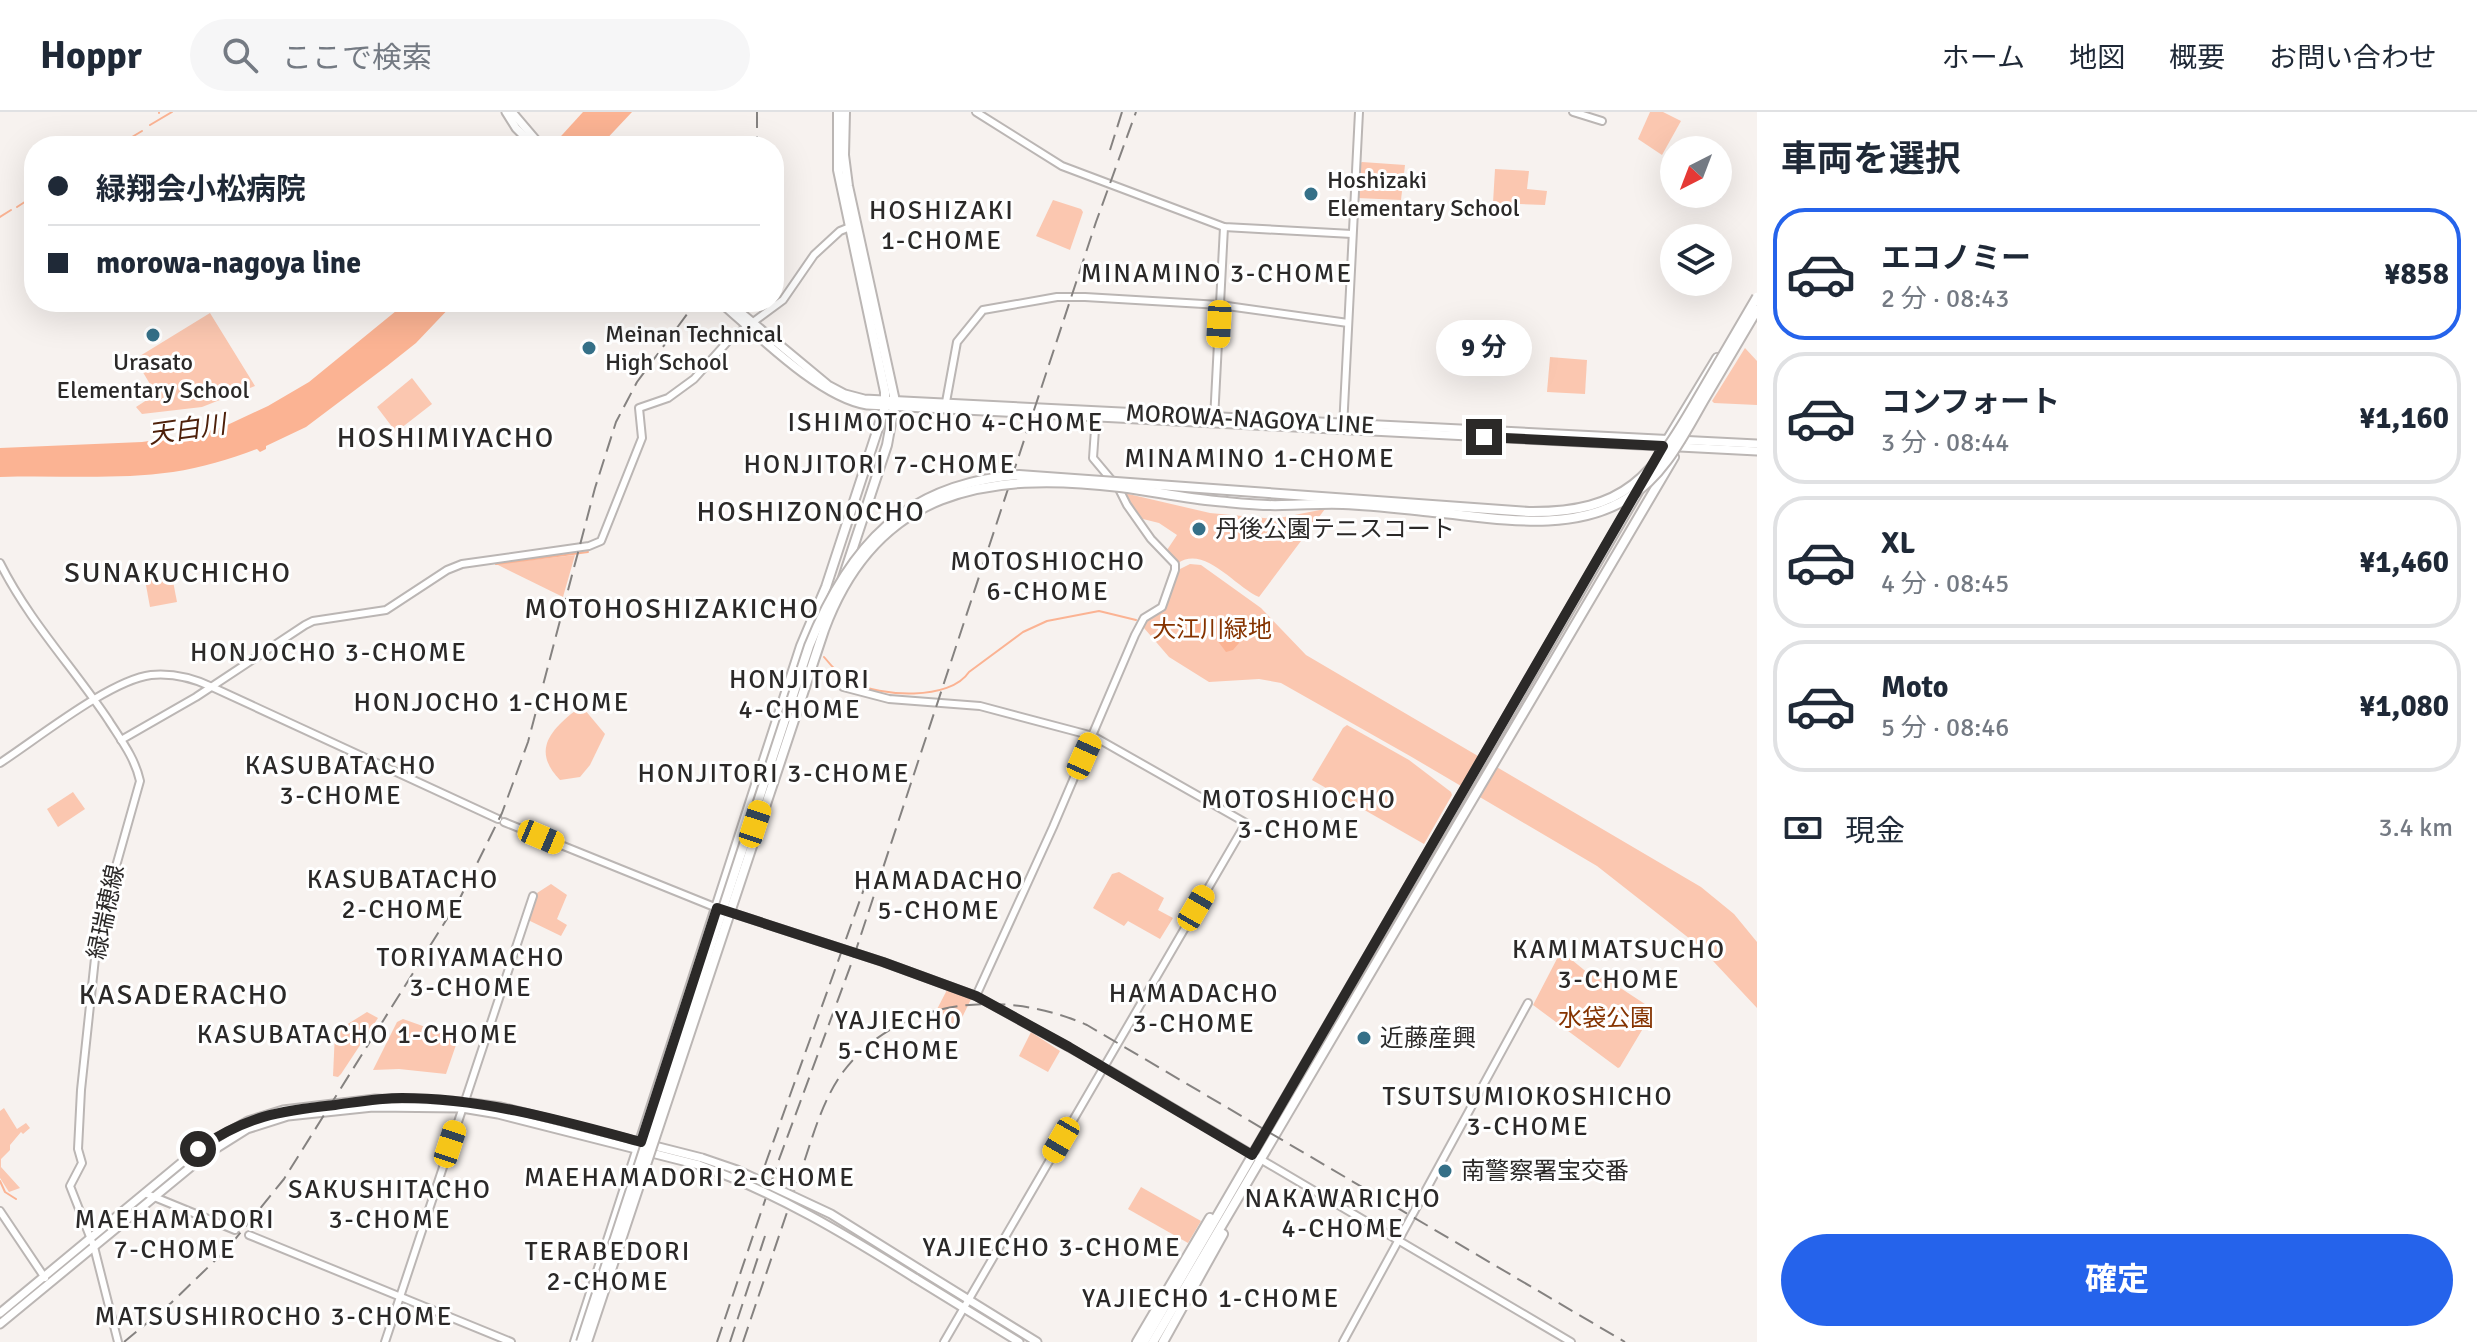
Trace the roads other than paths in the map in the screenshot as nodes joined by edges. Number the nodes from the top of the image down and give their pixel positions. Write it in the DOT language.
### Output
graph roads {
  1 [pos="509,112"];
  2 [pos="838,112"];
  3 [pos="845,112"];
  4 [pos="976,112"];
  5 [pos="1359,112"];
  6 [pos="1573,112"];
  7 [pos="1602,121"];
  8 [pos="524,136"];
  9 [pos="532,136"];
  10 [pos="850,227"];
  11 [pos="1224,227"];
  12 [pos="1352,234"];
  13 [pos="1757,291"];
  14 [pos="1757,297"];
  15 [pos="784,299"];
  16 [pos="1220,305"];
  17 [pos="1757,310"];
  18 [pos="733,312"];
  19 [pos="738,312"];
  20 [pos="768,312"];
  21 [pos="1348,323"];
  22 [pos="751,325"];
  23 [pos="946,402"];
  24 [pos="890,404"];
  25 [pos="1096,414"];
  26 [pos="1214,420"];
  27 [pos="1343,426"];
  28 [pos="1665,444"];
  29 [pos="1681,444"];
  30 [pos="1757,444"];
  31 [pos="1757,451"];
  32 [pos="1121,487"];
  33 [pos="1457,505"];
  34 [pos="0,564"];
  35 [pos="212,687"];
  36 [pos="843,687"];
  37 [pos="95,700"];
  38 [pos="773,734"];
  39 [pos="1093,736"];
  40 [pos="121,740"];
  41 [pos="0,763"];
  42 [pos="533,896"];
  43 [pos="717,908"];
  44 [pos="1400,910"];
  45 [pos="733,913"];
  46 [pos="699,982"];
  47 [pos="976,996"];
  48 [pos="1528,1003"];
  49 [pos="1104,1067"];
  50 [pos="463,1105"];
  51 [pos="640,1146"];
  52 [pos="654,1150"];
  53 [pos="1252,1155"];
  54 [pos="1261,1161"];
  55 [pos="700,1162"];
  56 [pos="150,1196"];
  57 [pos="1229,1204"];
  58 [pos="0,1211"];
  59 [pos="235,1230"];
  60 [pos="249,1235"];
  61 [pos="1398,1241"];
  62 [pos="92,1242"];
  63 [pos="1201,1252"];
  64 [pos="44,1277"];
  65 [pos="50,1284"];
  66 [pos="399,1297"];
  67 [pos="965,1303"];
  68 [pos="0,1313"];
  69 [pos="0,1324"];
  70 [pos="118,1342"];
  71 [pos="385,1342"];
  72 [pos="511,1342"];
  73 [pos="575,1342"];
  74 [pos="581,1342"];
  75 [pos="589,1342"];
  76 [pos="944,1342"];
  77 [pos="1019,1342"];
  78 [pos="1037,1342"];
  79 [pos="1137,1342"];
  80 [pos="1144,1342"];
  81 [pos="1153,1342"];
  82 [pos="1163,1342"];
  83 [pos="1343,1342"];
  84 [pos="1571,1342"];
  1 -- 8 [label="main road"];
  1 -- 9 [label="main road"];
  2 -- 10 [label="highway"];
  3 -- 24 [label="highway"];
  4 -- 11 [label="street"];
  5 -- 12 [label="street"];
  6 -- 7 [label="street"];
  10 -- 15 [label="street"];
  10 -- 24 [label="highway"];
  11 -- 12 [label="street"];
  11 -- 16 [label="street"];
  12 -- 21 [label="street"];
  13 -- 28 [label="highway"];
  14 -- 46 [label="highway, bridge"];
  16 -- 21 [label="street"];
  16 -- 23 [label="street"];
  16 -- 26 [label="street"];
  17 -- 29 [label="highway"];
  17 -- 32 [label="highway, bridge"];
  18 -- 22 [label="main road, MOROWA-NAGOYA LINE"];
  19 -- 22 [label="main road, MOROWA-NAGOYA LINE"];
  20 -- 22 [label="street"];
  21 -- 27 [label="street"];
  22 -- 24 [label="main road, MOROWA-NAGOYA LINE"];
  22 -- 35 [label="street"];
  23 -- 24 [label="main road, MOROWA-NAGOYA LINE"];
  23 -- 25 [label="main road, MOROWA-NAGOYA LINE"];
  24 -- 25 [label="main road, MOROWA-NAGOYA LINE"];
  24 -- 38 [label="highway"];
  24 -- 45 [label="highway"];
  25 -- 26 [label="main road, MOROWA-NAGOYA LINE"];
  25 -- 39 [label="street"];
  26 -- 27 [label="main road, MOROWA-NAGOYA LINE"];
  27 -- 28 [label="main road, MOROWA-NAGOYA LINE"];
  28 -- 29 [label="main road, MOROWA-NAGOYA LINE"];
  28 -- 44 [label="highway"];
  29 -- 30 [label="main road, MOROWA-NAGOYA LINE"];
  29 -- 31 [label="main road, MOROWA-NAGOYA LINE"];
  29 -- 44 [label="highway"];
  32 -- 33 [label="highway, bridge"];
  32 -- 75 [label="highway, bridge"];
  34 -- 37 [label="street, 緑瑞穂線"];
  35 -- 37 [label="street"];
  35 -- 40 [label="street"];
  35 -- 43 [label="street"];
  36 -- 39 [label="street"];
  37 -- 40 [label="street, 緑瑞穂線"];
  37 -- 41 [label="street"];
  38 -- 43 [label="highway"];
  38 -- 46 [label="highway, bridge"];
  39 -- 47 [label="street"];
  39 -- 49 [label="street"];
  40 -- 62 [label="street, 緑瑞穂線"];
  42 -- 50 [label="street"];
  43 -- 45 [label="street"];
  43 -- 51 [label="highway"];
  44 -- 53 [label="highway"];
  44 -- 54 [label="highway"];
  45 -- 47 [label="street"];
  45 -- 52 [label="highway"];
  46 -- 74 [label="highway, bridge"];
  47 -- 49 [label="street"];
  48 -- 61 [label="street"];
  49 -- 53 [label="street"];
  49 -- 67 [label="street"];
  50 -- 51 [label="main road"];
  50 -- 56 [label="main road"];
  50 -- 66 [label="street"];
  51 -- 52 [label="main road"];
  51 -- 73 [label="highway"];
  52 -- 55 [label="main road"];
  52 -- 75 [label="highway"];
  53 -- 54 [label="street"];
  53 -- 57 [label="highway"];
  54 -- 57 [label="highway"];
  54 -- 61 [label="street"];
  55 -- 67 [label="main road, bridge"];
  55 -- 67 [label="main road, bridge"];
  56 -- 59 [label="street"];
  56 -- 62 [label="main road"];
  57 -- 63 [label="highway"];
  57 -- 79 [label="highway"];
  57 -- 82 [label="highway"];
  58 -- 64 [label="street"];
  60 -- 66 [label="street"];
  61 -- 83 [label="street"];
  61 -- 84 [label="street"];
  62 -- 64 [label="main road"];
  62 -- 65 [label="main road"];
  62 -- 70 [label="street, 緑瑞穂線"];
  63 -- 80 [label="highway"];
  63 -- 81 [label="highway"];
  64 -- 65 [label="street"];
  64 -- 68 [label="main road"];
  65 -- 69 [label="main road"];
  66 -- 71 [label="street"];
  66 -- 72 [label="street"];
  67 -- 76 [label="street"];
  67 -- 77 [label="main road"];
  67 -- 78 [label="main road"];
}
